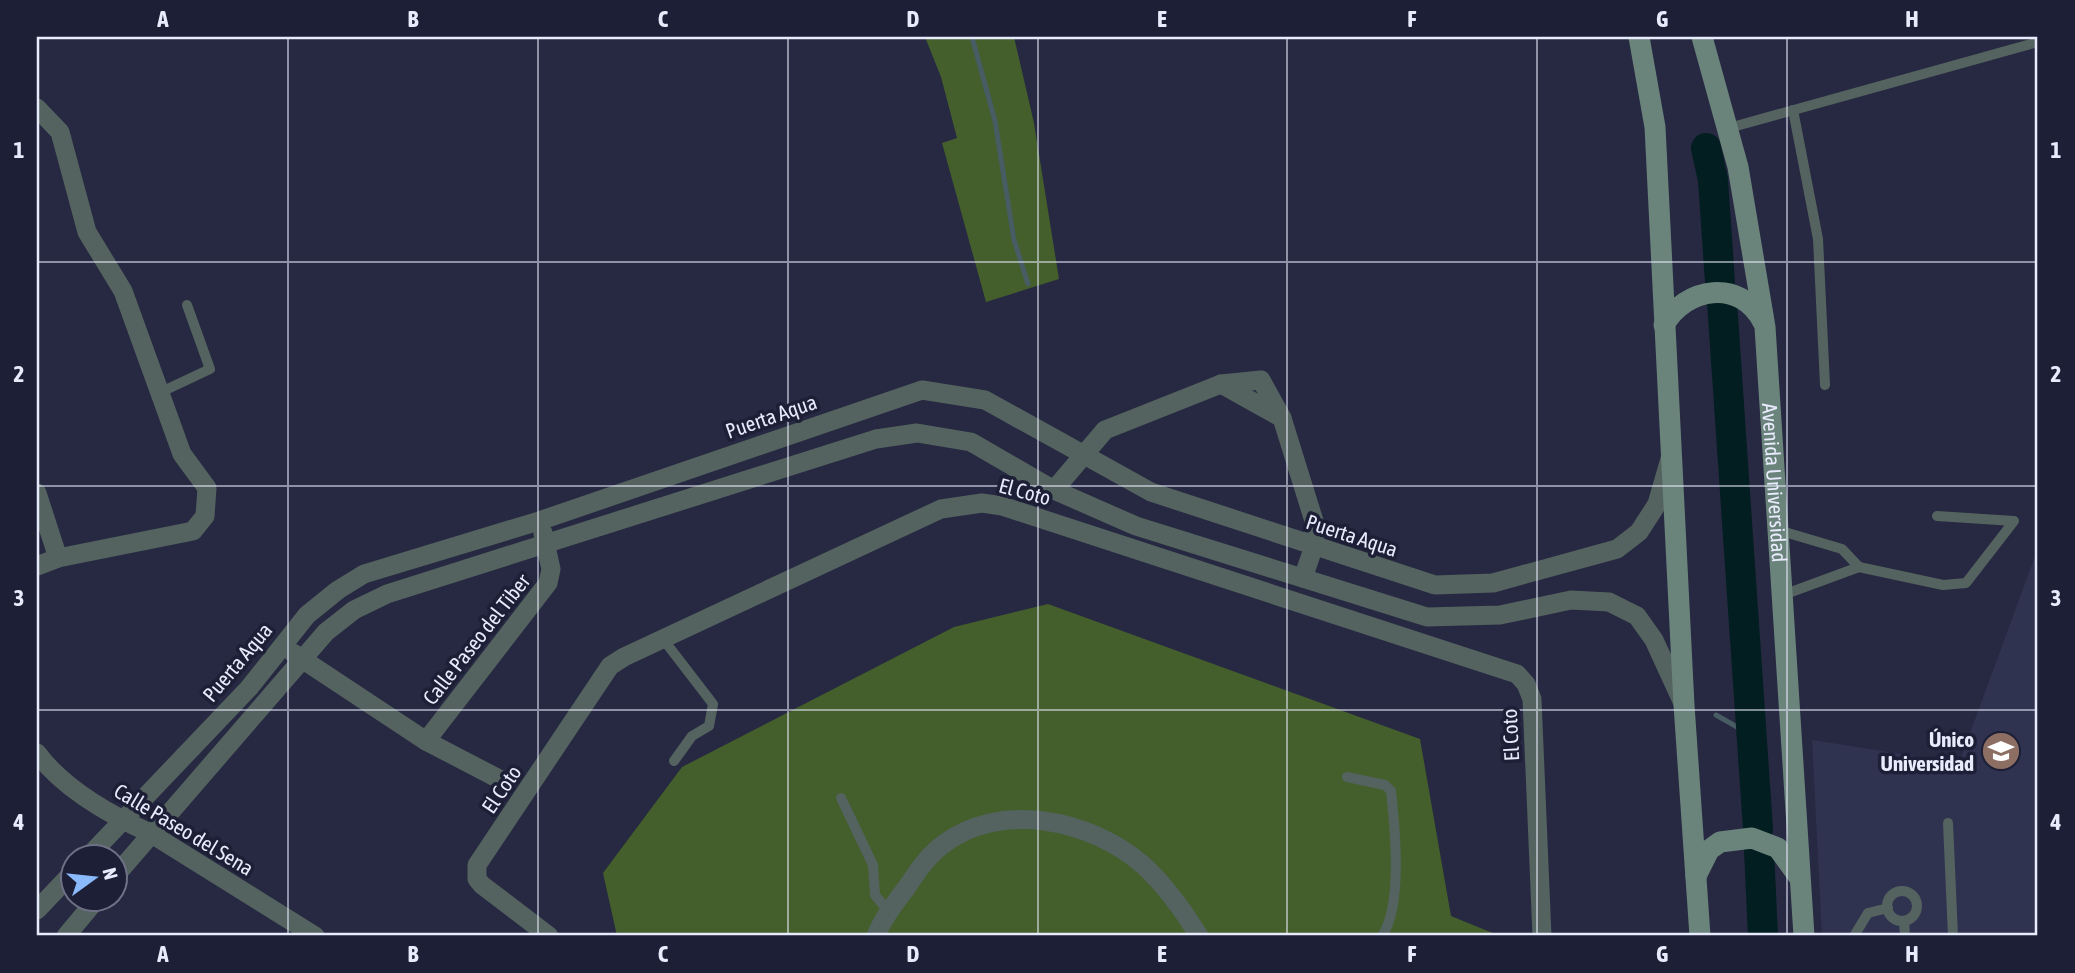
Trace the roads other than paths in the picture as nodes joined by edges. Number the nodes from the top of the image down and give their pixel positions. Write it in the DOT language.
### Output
graph roads {
  1 [pos="1639,37"];
  2 [pos="1702,37"];
  3 [pos="2038,42"];
  4 [pos="37,107"];
  5 [pos="1793,110"];
  6 [pos="1730,128"];
  7 [pos="187,305"];
  8 [pos="1664,325"];
  9 [pos="1765,327"];
  10 [pos="1825,385"];
  11 [pos="159,393"];
  12 [pos="1082,455"];
  13 [pos="1671,455"];
  14 [pos="1054,490"];
  15 [pos="37,493"];
  16 [pos="1937,516"];
  17 [pos="540,521"];
  18 [pos="1778,530"];
  19 [pos="547,545"];
  20 [pos="1314,546"];
  21 [pos="58,558"];
  22 [pos="37,566"];
  23 [pos="1860,567"];
  24 [pos="1303,578"];
  25 [pos="1783,595"];
  26 [pos="663,639"];
  27 [pos="282,643"];
  28 [pos="303,660"];
  29 [pos="1684,705"];
  30 [pos="426,741"];
  31 [pos="37,754"];
  32 [pos="674,761"];
  33 [pos="1347,777"];
  34 [pos="501,780"];
  35 [pos="841,798"];
  36 [pos="122,821"];
  37 [pos="1948,823"];
  38 [pos="150,833"];
  39 [pos="100,844"];
  40 [pos="130,858"];
  41 [pos="1696,877"];
  42 [pos="1800,879"];
  43 [pos="60,886"];
  44 [pos="1888,908"];
  45 [pos="37,910"];
  46 [pos="889,912"];
  47 [pos="84,914"];
  48 [pos="1904,921"];
  49 [pos="309,935"];
  50 [pos="66,936"];
  51 [pos="549,936"];
  52 [pos="872,936"];
  53 [pos="1199,936"];
  54 [pos="1382,936"];
  55 [pos="1542,936"];
  56 [pos="1700,936"];
  57 [pos="1804,936"];
  58 [pos="1854,936"];
  59 [pos="1905,936"];
  60 [pos="1953,936"];
  1 -- 8 [label="main road"];
  2 -- 6 [label="main road, Avenida Universidad"];
  3 -- 5 [label="lane"];
  4 -- 11 [label="street"];
  5 -- 6 [label="lane"];
  5 -- 10 [label="lane"];
  6 -- 9 [label="main road, Avenida Universidad"];
  7 -- 11 [label="lane"];
  8 -- 9 [label="main road"];
  8 -- 13 [label="main road"];
  9 -- 18 [label="main road, Avenida Universidad"];
  11 -- 21 [label="street"];
  12 -- 14 [label="street"];
  12 -- 17 [label="street, Puerta Aqua"];
  12 -- 20 [label="street, Puerta Aqua"];
  12 -- 20 [label="street"];
  13 -- 20 [label="street, Puerta Aqua"];
  13 -- 29 [label="main road"];
  14 -- 19 [label="street"];
  14 -- 24 [label="street"];
  15 -- 21 [label="street"];
  16 -- 23 [label="lane"];
  17 -- 19 [label="street, Calle Paseo del Tiber"];
  17 -- 27 [label="street, Puerta Aqua"];
  18 -- 23 [label="lane"];
  18 -- 25 [label="main road, Avenida Universidad"];
  19 -- 28 [label="street"];
  19 -- 30 [label="street, Calle Paseo del Tiber"];
  20 -- 24 [label="street"];
  21 -- 22 [label="street"];
  23 -- 25 [label="lane"];
  24 -- 29 [label="street"];
  25 -- 42 [label="main road, Avenida Universidad"];
  26 -- 32 [label="lane"];
  26 -- 51 [label="street, El Coto"];
  26 -- 55 [label="street, El Coto"];
  27 -- 28 [label="street"];
  27 -- 36 [label="street, Puerta Aqua"];
  28 -- 30 [label="street"];
  28 -- 38 [label="street"];
  29 -- 41 [label="main road"];
  30 -- 34 [label="street"];
  31 -- 36 [label="street, Calle Paseo del Sena"];
  33 -- 54 [label="lane"];
  35 -- 46 [label="lane"];
  36 -- 38 [label="street, Calle Paseo del Sena"];
  36 -- 39 [label="street, Puerta Aqua"];
  37 -- 60 [label="lane"];
  38 -- 40 [label="street"];
  38 -- 49 [label="street, Calle Paseo del Sena"];
  41 -- 42 [label="main road"];
  41 -- 56 [label="main road"];
  42 -- 57 [label="main road, Avenida Universidad"];
  43 -- 45 [label="street"];
  44 -- 48 [label="lane"];
  44 -- 48 [label="lane"];
  44 -- 58 [label="lane"];
  46 -- 52 [label="street"];
  46 -- 53 [label="street"];
  47 -- 50 [label="street"];
  48 -- 59 [label="lane"];
}
